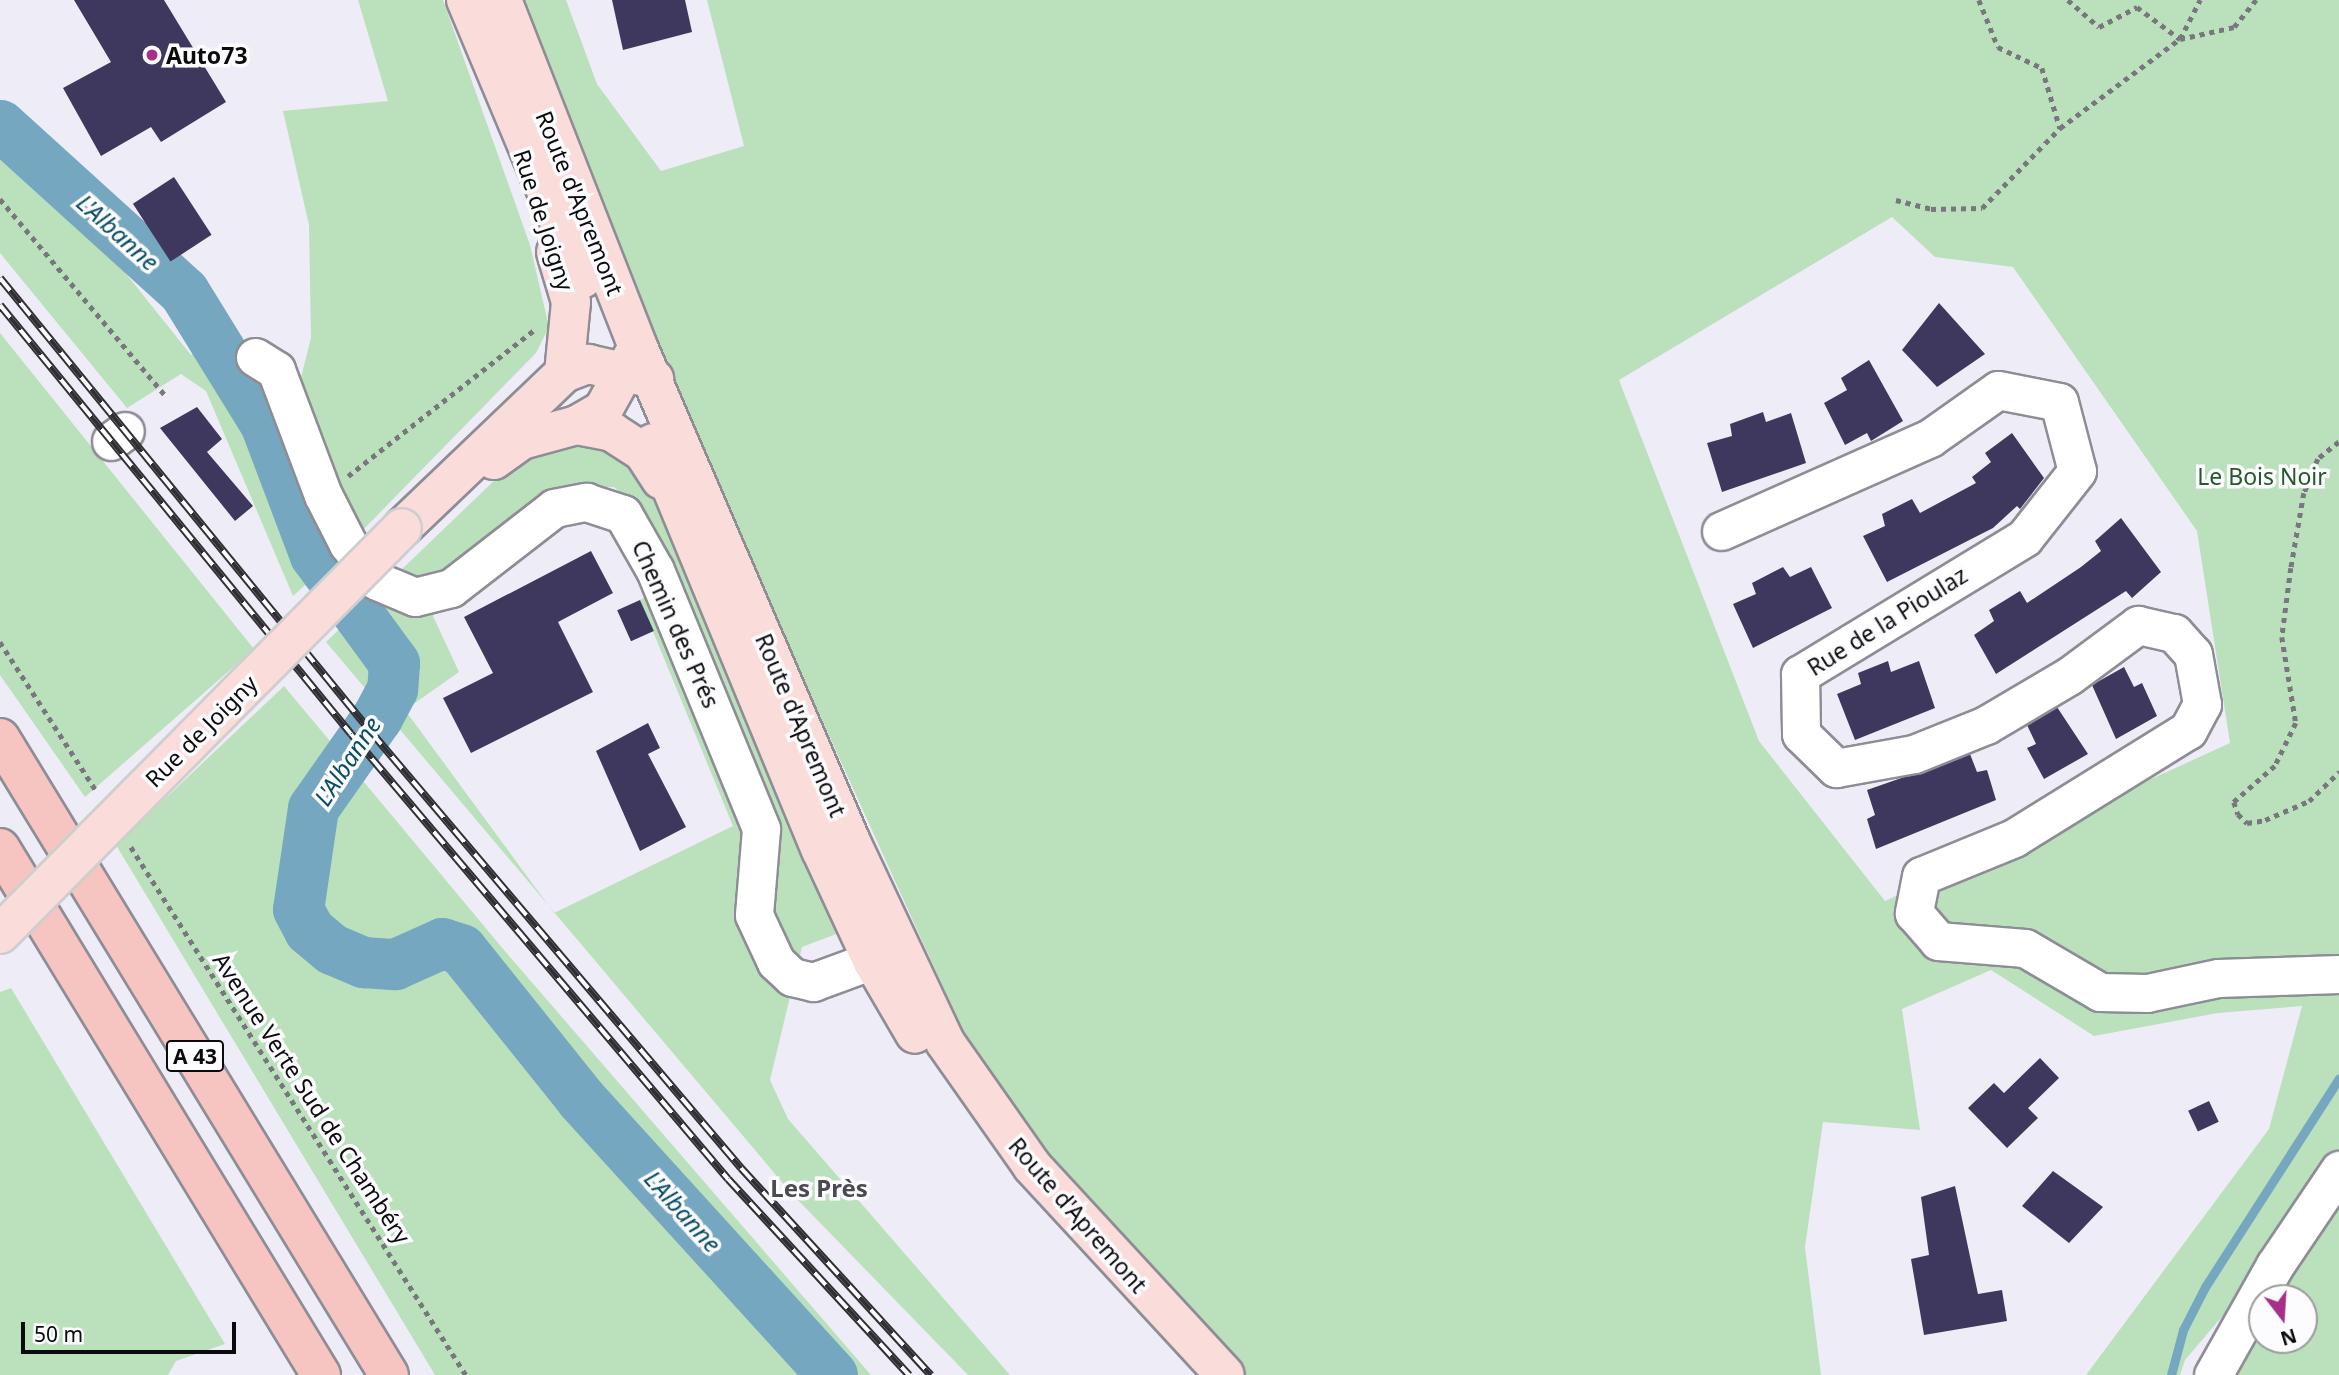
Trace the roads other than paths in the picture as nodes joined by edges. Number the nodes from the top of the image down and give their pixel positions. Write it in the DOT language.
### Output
graph roads {
  1 [pos="466,0"];
  2 [pos="502,0"];
  3 [pos="508,110"];
  4 [pos="255,357"];
  5 [pos="639,366"];
  6 [pos="564,373"];
  7 [pos="577,425"];
  8 [pos="679,508"];
  9 [pos="402,528"];
  10 [pos="1721,531"];
  11 [pos="0,738"];
  12 [pos="0,848"];
  13 [pos="0,933"];
  14 [pos="886,956"];
  15 [pos="2339,974"];
  16 [pos="2339,1170"];
  17 [pos="321,1375"];
  18 [pos="388,1375"];
  19 [pos="1191,1375"];
  20 [pos="1225,1375"];
  21 [pos="2213,1375"];
  1 -- 3 [label="main road, Route d'Apremont"];
  2 -- 5 [label="main road, Route d'Apremont"];
  3 -- 5 [label="main road, Route d'Apremont"];
  3 -- 6 [label="main road, Rue de Joigny"];
  4 -- 14 [label="street, Chemin des Prés"];
  5 -- 6 [label="main road"];
  5 -- 7 [label="main road, Rue de Joigny"];
  5 -- 8 [label="main road, Route d'Apremont"];
  5 -- 14 [label="main road, Route d'Apremont"];
  6 -- 9 [label="main road, Rue de Joigny"];
  7 -- 8 [label="main road, Rue de Joigny"];
  7 -- 9 [label="main road, Rue de Joigny"];
  8 -- 14 [label="main road, Route d'Apremont"];
  9 -- 13 [label="main road, Rue de Joigny, bridge"];
  10 -- 15 [label="street, Rue de la Pioulaz"];
  11 -- 18 [label="highway, A 43"];
  12 -- 17 [label="highway, A 43"];
  14 -- 19 [label="main road, Route d'Apremont"];
  14 -- 20 [label="main road, Route d'Apremont"];
  16 -- 21 [label="street"];
}
